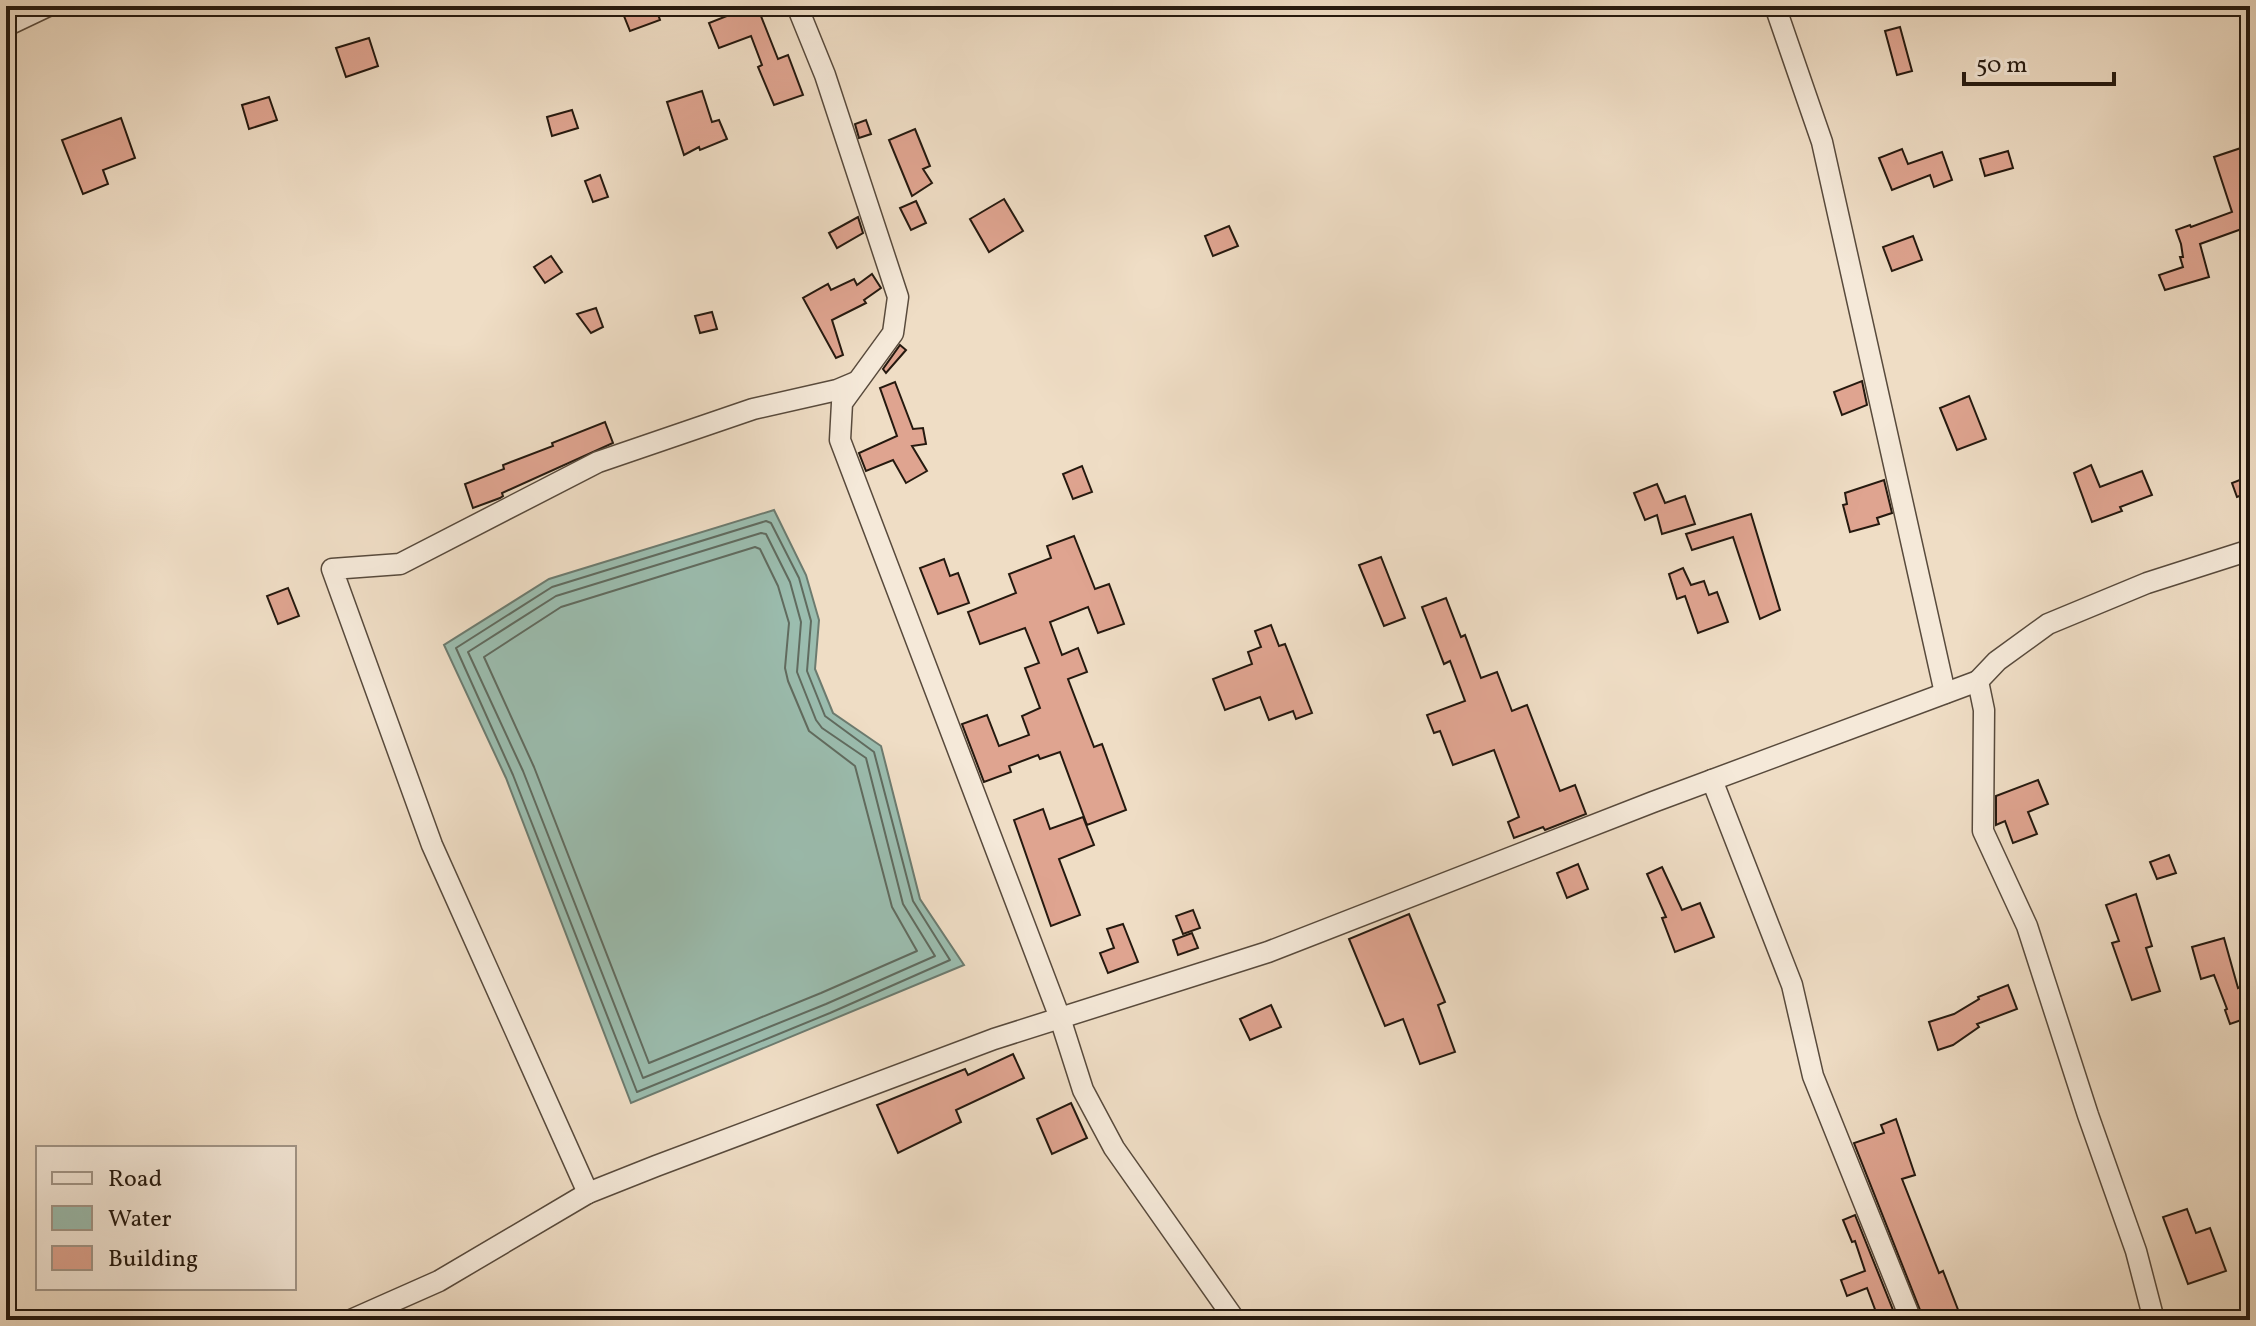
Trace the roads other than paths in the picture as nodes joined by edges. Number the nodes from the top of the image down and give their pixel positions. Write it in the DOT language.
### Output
graph roads {
  1 [pos="48,6"];
  2 [pos="797,6"];
  3 [pos="1775,6"];
  4 [pos="6,26"];
  5 [pos="859,381"];
  6 [pos="2250,550"];
  7 [pos="1978,681"];
  8 [pos="1945,693"];
  9 [pos="1712,780"];
  10 [pos="1060,1018"];
  11 [pos="588,1193"];
  12 [pos="351,1320"];
  13 [pos="1235,1320"];
  14 [pos="1911,1320"];
  15 [pos="2154,1320"];
  1 -- 4 [label="street"];
  2 -- 5 [label="street"];
  3 -- 8 [label="street"];
  5 -- 10 [label="street"];
  5 -- 11 [label="street"];
  6 -- 7 [label="street"];
  7 -- 8 [label="street"];
  7 -- 15 [label="street"];
  8 -- 9 [label="street"];
  9 -- 10 [label="street"];
  9 -- 14 [label="street"];
  10 -- 11 [label="street"];
  10 -- 13 [label="street"];
  11 -- 12 [label="street"];
}
